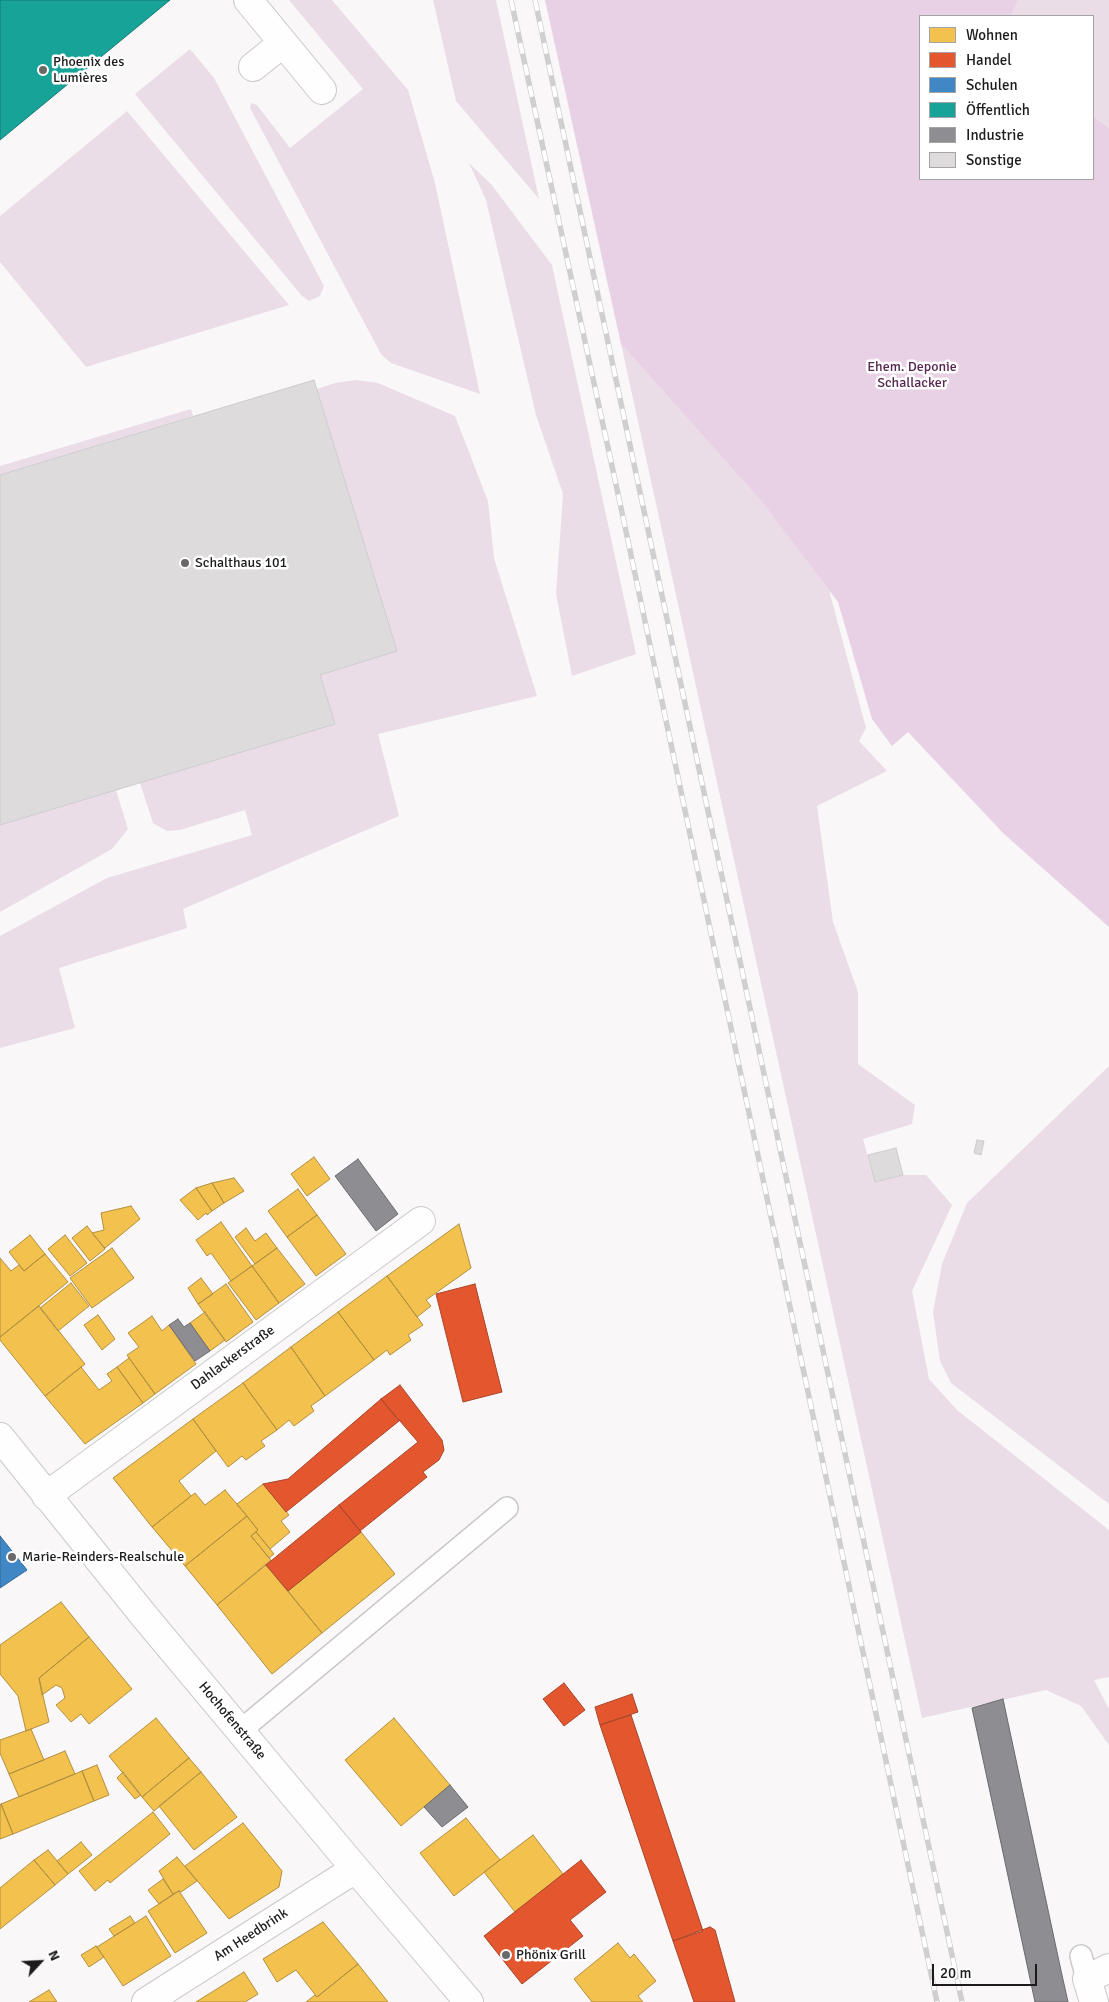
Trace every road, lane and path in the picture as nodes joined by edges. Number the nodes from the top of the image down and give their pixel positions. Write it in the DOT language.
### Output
graph roads {
  1 [pos="248,0"];
  2 [pos="283,43"];
  3 [pos="253,67"];
  4 [pos="322,90"];
  5 [pos="421,1221"];
  6 [pos="0,1437"];
  7 [pos="46,1496"];
  8 [pos="507,1508"];
  9 [pos="240,1731"];
  10 [pos="355,1869"];
  11 [pos="146,2002"];
  12 [pos="469,2002"];
  1 -- 2 [label="street"];
  2 -- 3 [label="street"];
  2 -- 4 [label="street"];
  5 -- 7 [label="street, Dahlackerstraße"];
  6 -- 7 [label="street, Hochofenstraße"];
  7 -- 9 [label="street, Hochofenstraße"];
  8 -- 9 [label="lane"];
  9 -- 10 [label="street, Hochofenstraße"];
  10 -- 11 [label="street, Am Heedbrink"];
  10 -- 12 [label="street, Hochofenstraße"];
}
